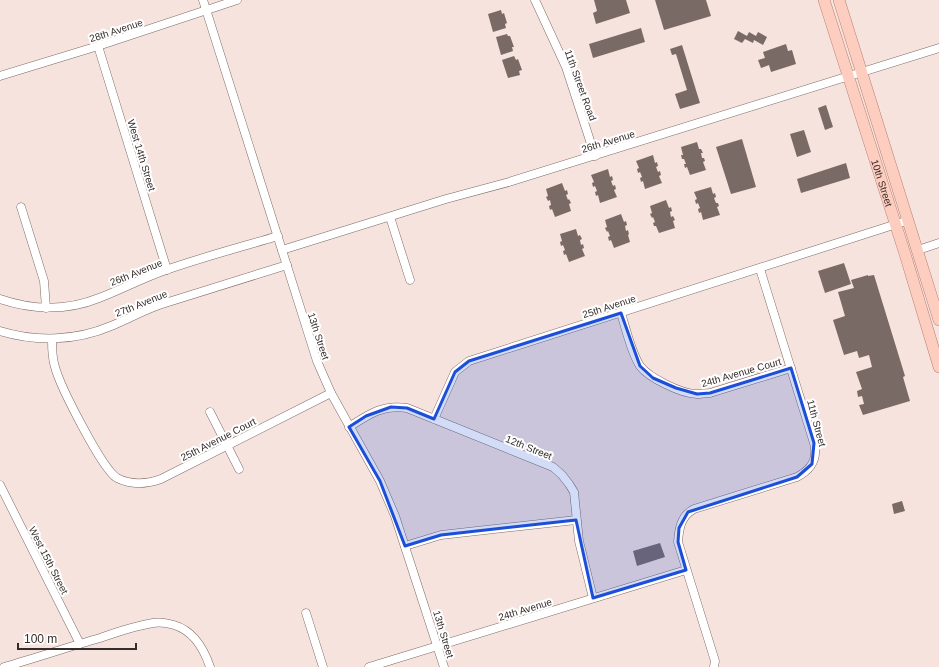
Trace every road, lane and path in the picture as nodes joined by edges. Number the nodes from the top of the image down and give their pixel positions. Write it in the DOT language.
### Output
graph roads {
  1 [pos="203,0"];
  2 [pos="237,0"];
  3 [pos="535,0"];
  4 [pos="824,0"];
  5 [pos="839,0"];
  6 [pos="206,10"];
  7 [pos="98,46"];
  8 [pos="939,48"];
  9 [pos="861,72"];
  10 [pos="0,76"];
  11 [pos="848,77"];
  12 [pos="595,156"];
  13 [pos="22,207"];
  14 [pos="390,217"];
  15 [pos="908,220"];
  16 [pos="895,225"];
  17 [pos="278,236"];
  18 [pos="939,243"];
  19 [pos="282,250"];
  20 [pos="918,250"];
  21 [pos="287,265"];
  22 [pos="760,269"];
  23 [pos="167,270"];
  24 [pos="410,280"];
  25 [pos="0,299"];
  26 [pos="46,308"];
  27 [pos="621,313"];
  28 [pos="939,320"];
  29 [pos="0,331"];
  30 [pos="52,340"];
  31 [pos="939,367"];
  32 [pos="791,368"];
  33 [pos="331,393"];
  34 [pos="210,412"];
  35 [pos="434,419"];
  36 [pos="349,427"];
  37 [pos="227,446"];
  38 [pos="239,469"];
  39 [pos="0,485"];
  40 [pos="576,520"];
  41 [pos="405,546"];
  42 [pos="686,570"];
  43 [pos="594,598"];
  44 [pos="306,613"];
  45 [pos="80,644"];
  46 [pos="438,646"];
  47 [pos="30,663"];
  48 [pos="4,667"];
  49 [pos="210,667"];
  50 [pos="323,667"];
  51 [pos="369,667"];
  52 [pos="444,667"];
  53 [pos="714,667"];
  1 -- 6 [label="street, 13th Street"];
  2 -- 6 [label="street, 28th Avenue"];
  3 -- 12 [label="street, 11th Street Road"];
  4 -- 11 [label="main road, 10th Street"];
  5 -- 9 [label="main road, 10th Street"];
  6 -- 7 [label="street, 28th Avenue"];
  6 -- 17 [label="street, 13th Street"];
  7 -- 10 [label="street, 28th Avenue"];
  7 -- 23 [label="street, West 14th Street"];
  8 -- 9 [label="street, 26th Avenue"];
  9 -- 11 [label="street, 26th Avenue"];
  9 -- 15 [label="main road, 10th Street"];
  11 -- 12 [label="street, 26th Avenue"];
  11 -- 16 [label="main road, 10th Street"];
  12 -- 14 [label="street, 26th Avenue"];
  13 -- 26 [label="street"];
  14 -- 19 [label="street, 26th Avenue"];
  14 -- 24 [label="street"];
  15 -- 16 [label="street, 25th Avenue"];
  15 -- 20 [label="main road, 10th Street"];
  16 -- 22 [label="street, 25th Avenue"];
  16 -- 31 [label="main road, 10th Street"];
  17 -- 19 [label="street, 13th Street"];
  17 -- 23 [label="street, 26th Avenue"];
  18 -- 20 [label="street"];
  19 -- 21 [label="street, 13th Street"];
  20 -- 28 [label="main road, 10th Street"];
  21 -- 30 [label="street, 27th Avenue"];
  21 -- 33 [label="street, 13th Street"];
  22 -- 27 [label="street, 25th Avenue"];
  22 -- 32 [label="street, 11th Street"];
  23 -- 26 [label="street, 26th Avenue"];
  25 -- 26 [label="street, 26th Avenue"];
  27 -- 32 [label="street, 24th Avenue Court"];
  27 -- 35 [label="street, 25th Avenue"];
  29 -- 30 [label="street, 27th Avenue"];
  30 -- 37 [label="street, 25th Avenue Court"];
  32 -- 42 [label="street, 11th Street"];
  33 -- 36 [label="street, 13th Street"];
  33 -- 37 [label="street, 25th Avenue Court"];
  34 -- 37 [label="street"];
  35 -- 36 [label="street"];
  35 -- 40 [label="street, 12th Street"];
  36 -- 41 [label="street, 13th Street"];
  37 -- 38 [label="street"];
  39 -- 45 [label="street, West 15th Street"];
  40 -- 41 [label="street"];
  40 -- 43 [label="street, 12th Street"];
  41 -- 46 [label="street, 13th Street"];
  42 -- 43 [label="street, 24th Avenue"];
  42 -- 53 [label="street, 11th Street"];
  43 -- 46 [label="street, 24th Avenue"];
  44 -- 50 [label="street"];
  45 -- 47 [label="street"];
  45 -- 49 [label="street"];
  46 -- 51 [label="street, 24th Avenue"];
  46 -- 52 [label="street, 13th Street"];
  47 -- 48 [label="street"];
}
